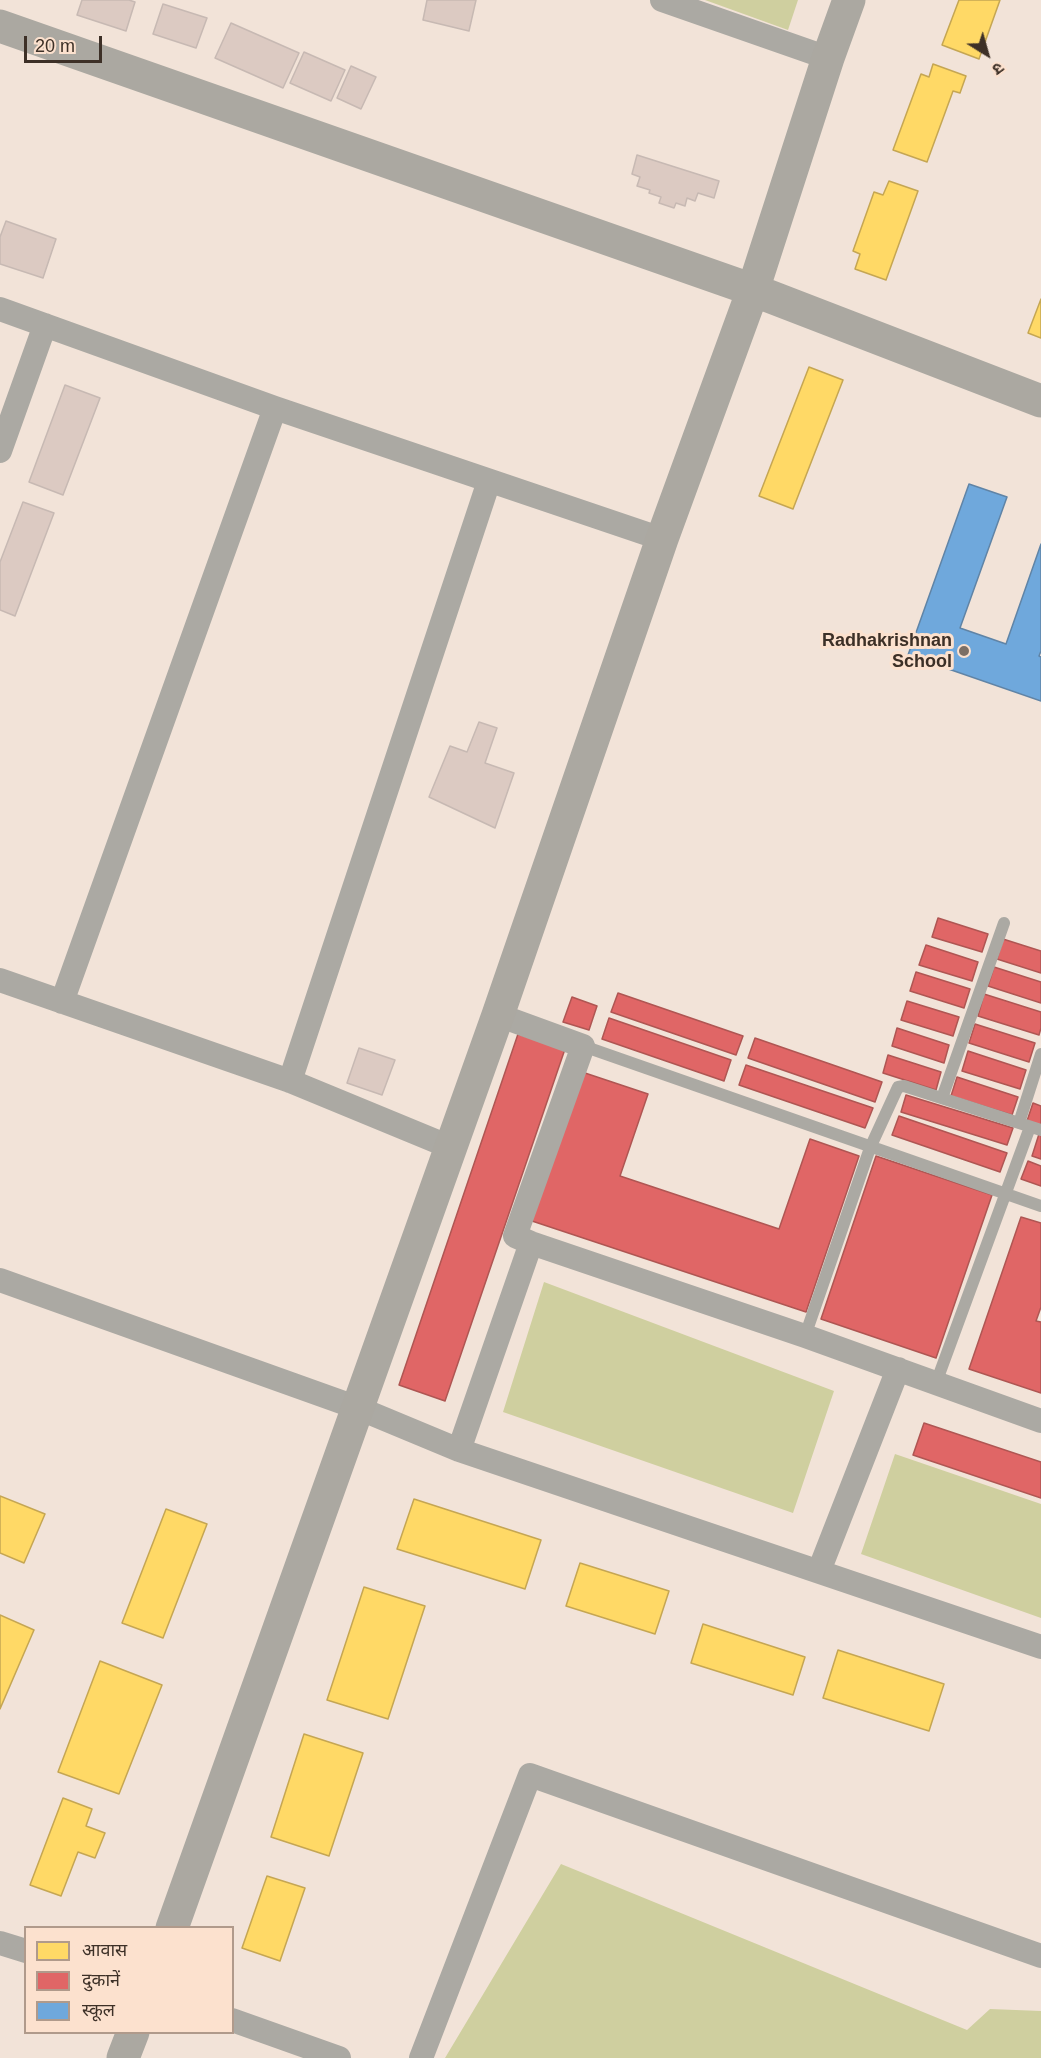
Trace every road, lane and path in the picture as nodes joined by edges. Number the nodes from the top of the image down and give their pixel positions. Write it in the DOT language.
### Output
graph roads {
  1 [pos="662,0"];
  2 [pos="849,0"];
  3 [pos="0,26"];
  4 [pos="828,58"];
  5 [pos="753,290"];
  6 [pos="0,309"];
  7 [pos="45,325"];
  8 [pos="1041,401"];
  9 [pos="274,408"];
  10 [pos="0,451"];
  11 [pos="489,481"];
  12 [pos="662,539"];
  13 [pos="1004,922"];
  14 [pos="0,980"];
  15 [pos="62,1002"];
  16 [pos="498,1015"];
  17 [pos="583,1046"];
  18 [pos="1041,1054"];
  19 [pos="290,1081"];
  20 [pos="942,1098"];
  21 [pos="1030,1127"];
  22 [pos="450,1147"];
  23 [pos="870,1148"];
  24 [pos="1007,1194"];
  25 [pos="1041,1206"];
  26 [pos="531,1243"];
  27 [pos="0,1280"];
  28 [pos="805,1336"];
  29 [pos="898,1369"];
  30 [pos="936,1383"];
  31 [pos="358,1408"];
  32 [pos="1041,1421"];
  33 [pos="459,1450"];
  34 [pos="819,1571"];
  35 [pos="1041,1647"];
  36 [pos="173,1926"];
  37 [pos="0,1943"];
  38 [pos="24,1950"];
  39 [pos="1041,1956"];
  40 [pos="234,2021"];
  41 [pos="132,2034"];
  42 [pos="123,2058"];
  43 [pos="339,2058"];
  44 [pos="421,2058"];
  1 -- 4 [label="street"];
  2 -- 4 [label="main road"];
  3 -- 5 [label="main road"];
  4 -- 5 [label="main road"];
  5 -- 8 [label="main road"];
  5 -- 12 [label="main road"];
  6 -- 7 [label="street"];
  7 -- 9 [label="street"];
  7 -- 10 [label="street"];
  9 -- 11 [label="street"];
  9 -- 15 [label="street"];
  11 -- 12 [label="street"];
  11 -- 19 [label="street"];
  12 -- 16 [label="main road"];
  13 -- 20 [label="lane"];
  14 -- 15 [label="street"];
  15 -- 19 [label="street"];
  16 -- 17 [label="street"];
  16 -- 22 [label="main road"];
  17 -- 23 [label="lane"];
  17 -- 26 [label="street"];
  18 -- 21 [label="lane"];
  19 -- 22 [label="street"];
  20 -- 21 [label="lane"];
  20 -- 23 [label="lane"];
  21 -- 24 [label="lane"];
  22 -- 31 [label="main road"];
  23 -- 24 [label="lane"];
  23 -- 28 [label="lane"];
  24 -- 25 [label="lane"];
  24 -- 30 [label="lane"];
  26 -- 28 [label="street"];
  26 -- 33 [label="street"];
  27 -- 31 [label="street"];
  28 -- 29 [label="street"];
  29 -- 30 [label="street"];
  29 -- 34 [label="street"];
  30 -- 32 [label="street"];
  31 -- 33 [label="street"];
  31 -- 36 [label="main road"];
  33 -- 34 [label="street"];
  34 -- 35 [label="street"];
  37 -- 38 [label="street"];
  39 -- 44 [label="street"];
  40 -- 43 [label="street"];
  41 -- 42 [label="main road"];
}
